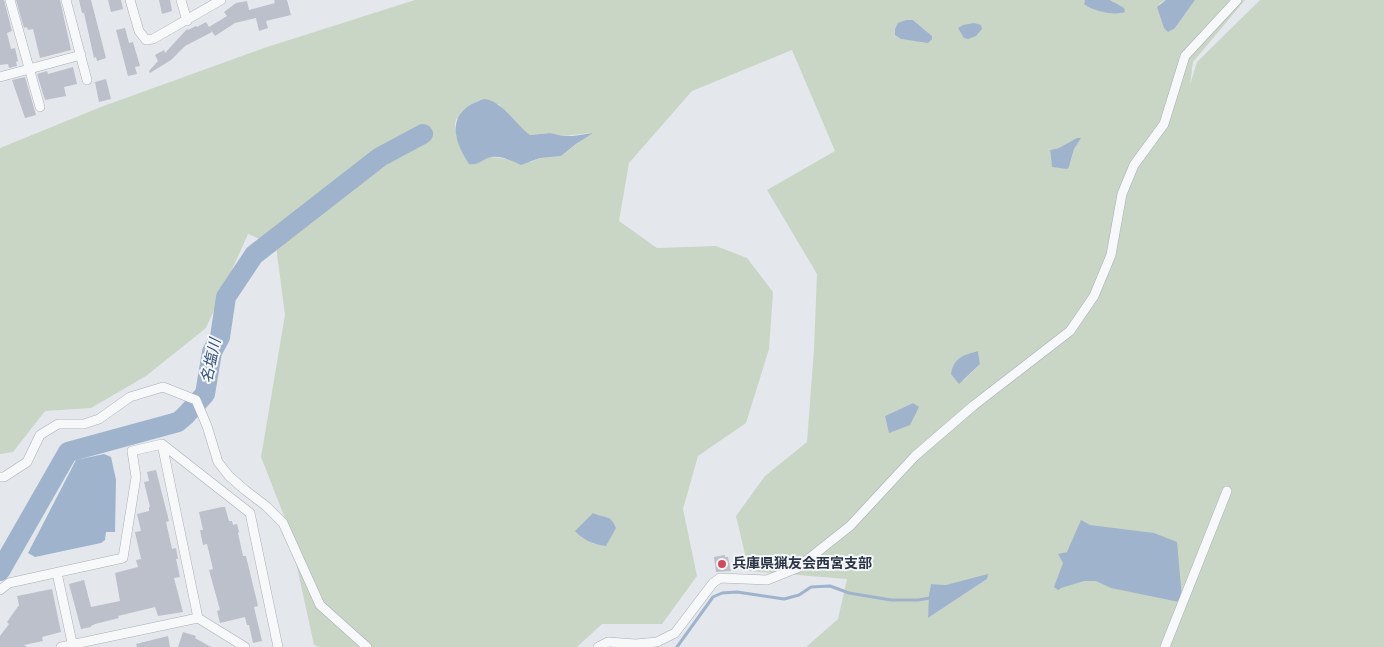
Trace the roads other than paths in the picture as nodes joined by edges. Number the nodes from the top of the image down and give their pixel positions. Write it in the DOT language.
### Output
graph roads {
  1 [pos="10,0"];
  2 [pos="66,0"];
  3 [pos="130,0"];
  4 [pos="181,0"];
  5 [pos="221,0"];
  6 [pos="1238,0"];
  7 [pos="187,21"];
  8 [pos="81,55"];
  9 [pos="29,69"];
  10 [pos="0,77"];
  11 [pos="87,80"];
  12 [pos="40,107"];
  13 [pos="162,444"];
  14 [pos="0,477"];
  15 [pos="1227,491"];
  16 [pos="57,573"];
  17 [pos="0,590"];
  18 [pos="198,618"];
  19 [pos="636,645"];
  20 [pos="72,646"];
  21 [pos="61,647"];
  22 [pos="245,647"];
  23 [pos="278,647"];
  24 [pos="367,647"];
  25 [pos="598,647"];
  26 [pos="1165,647"];
  1 -- 9 [label="street"];
  2 -- 8 [label="street"];
  3 -- 7 [label="street"];
  4 -- 7 [label="street"];
  5 -- 7 [label="street"];
  6 -- 19 [label="street"];
  8 -- 9 [label="street"];
  8 -- 11 [label="street"];
  9 -- 10 [label="street"];
  9 -- 12 [label="street"];
  13 -- 16 [label="street"];
  13 -- 18 [label="street"];
  13 -- 23 [label="street"];
  14 -- 24 [label="street"];
  15 -- 26 [label="street"];
  16 -- 17 [label="street"];
  16 -- 20 [label="street"];
  18 -- 20 [label="street"];
  18 -- 22 [label="street"];
  19 -- 25 [label="street"];
  20 -- 21 [label="street"];
}
